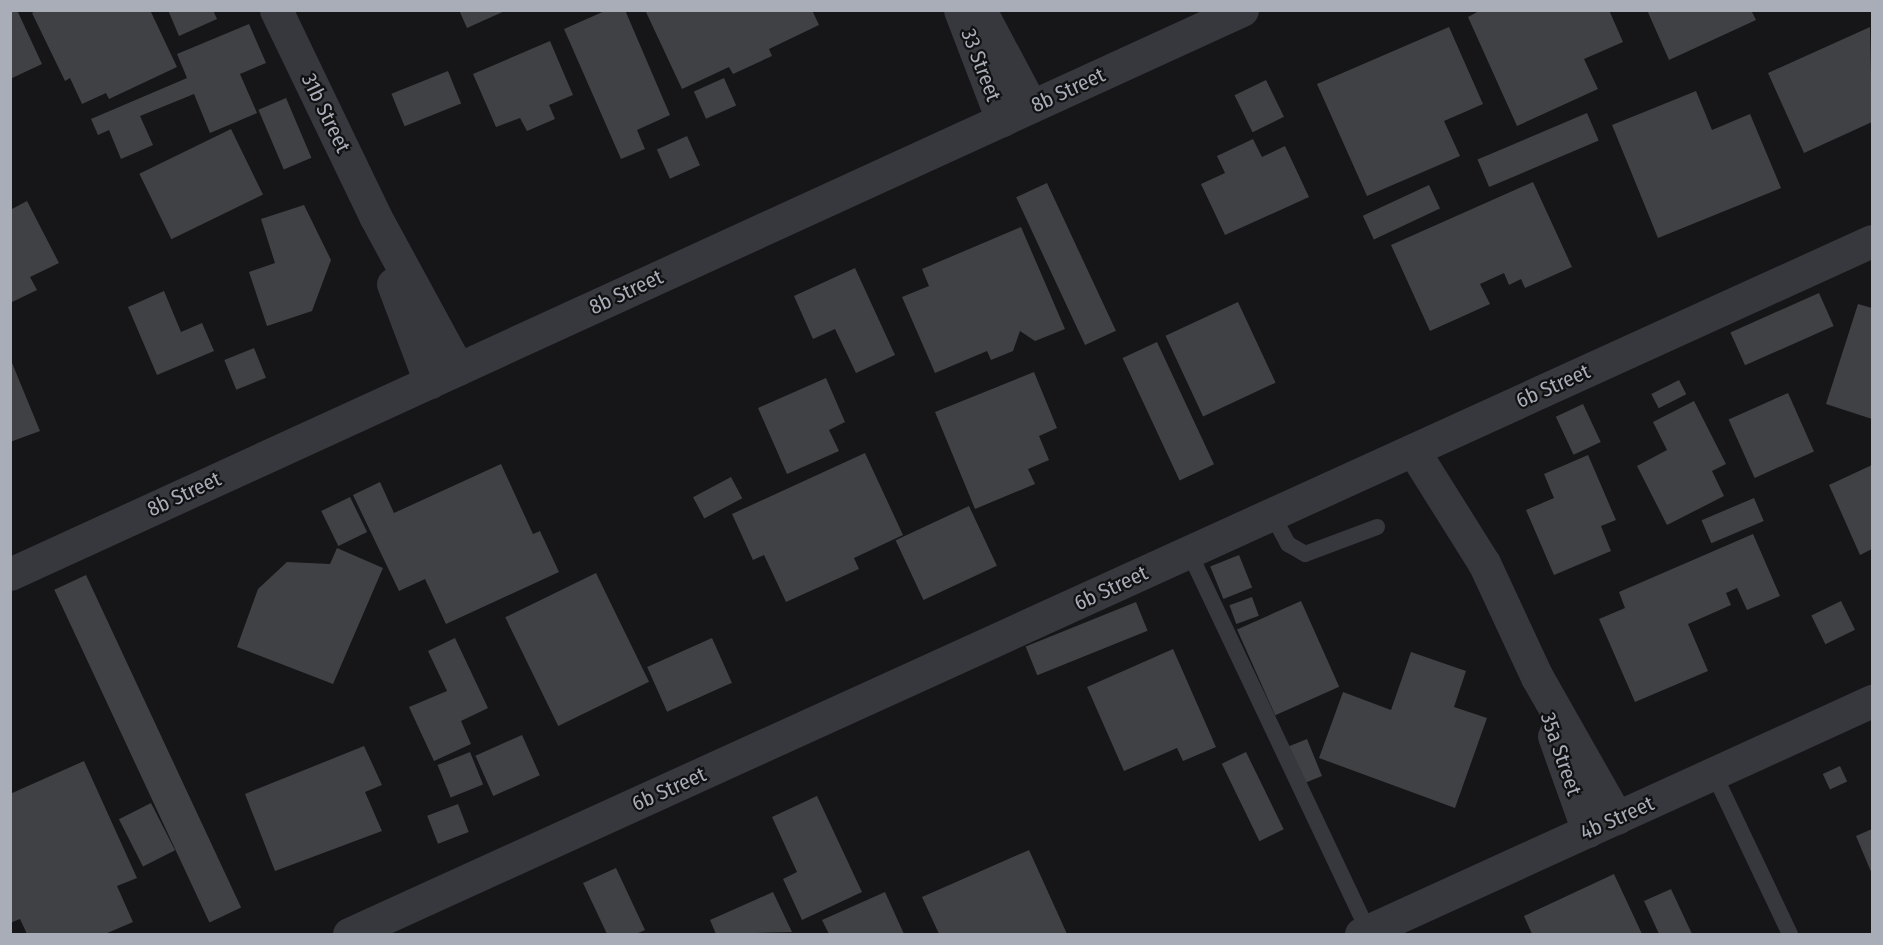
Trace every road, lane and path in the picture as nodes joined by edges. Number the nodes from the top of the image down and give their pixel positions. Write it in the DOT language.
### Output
graph roads {
  1 [pos="276,10"];
  2 [pos="960,10"];
  3 [pos="980,10"];
  4 [pos="1242,10"];
  5 [pos="1032,106"];
  6 [pos="1002,120"];
  7 [pos="1872,241"];
  8 [pos="444,375"];
  9 [pos="1426,444"];
  10 [pos="1272,514"];
  11 [pos="1377,527"];
  12 [pos="1189,552"];
  13 [pos="10,574"];
  14 [pos="1872,701"];
  15 [pos="1714,774"];
  16 [pos="1602,824"];
  17 [pos="1364,933"];
  18 [pos="349,934"];
  19 [pos="1790,934"];
  1 -- 8 [label="street, 31b Street"];
  2 -- 6 [label="street, 33 Street"];
  3 -- 5 [label="street, 33 Street"];
  4 -- 5 [label="street, 8b Street"];
  5 -- 6 [label="street, 8b Street"];
  6 -- 8 [label="street, 8b Street"];
  7 -- 9 [label="street, 6b Street"];
  8 -- 13 [label="street, 8b Street"];
  9 -- 10 [label="street, 6b Street"];
  9 -- 16 [label="street, 35a Street"];
  10 -- 11 [label="lane"];
  10 -- 12 [label="street, 6b Street"];
  12 -- 17 [label="lane"];
  12 -- 18 [label="street, 6b Street"];
  14 -- 15 [label="street, 4b Street"];
  15 -- 16 [label="street, 4b Street"];
  15 -- 19 [label="lane"];
  16 -- 17 [label="street, 4b Street"];
}
